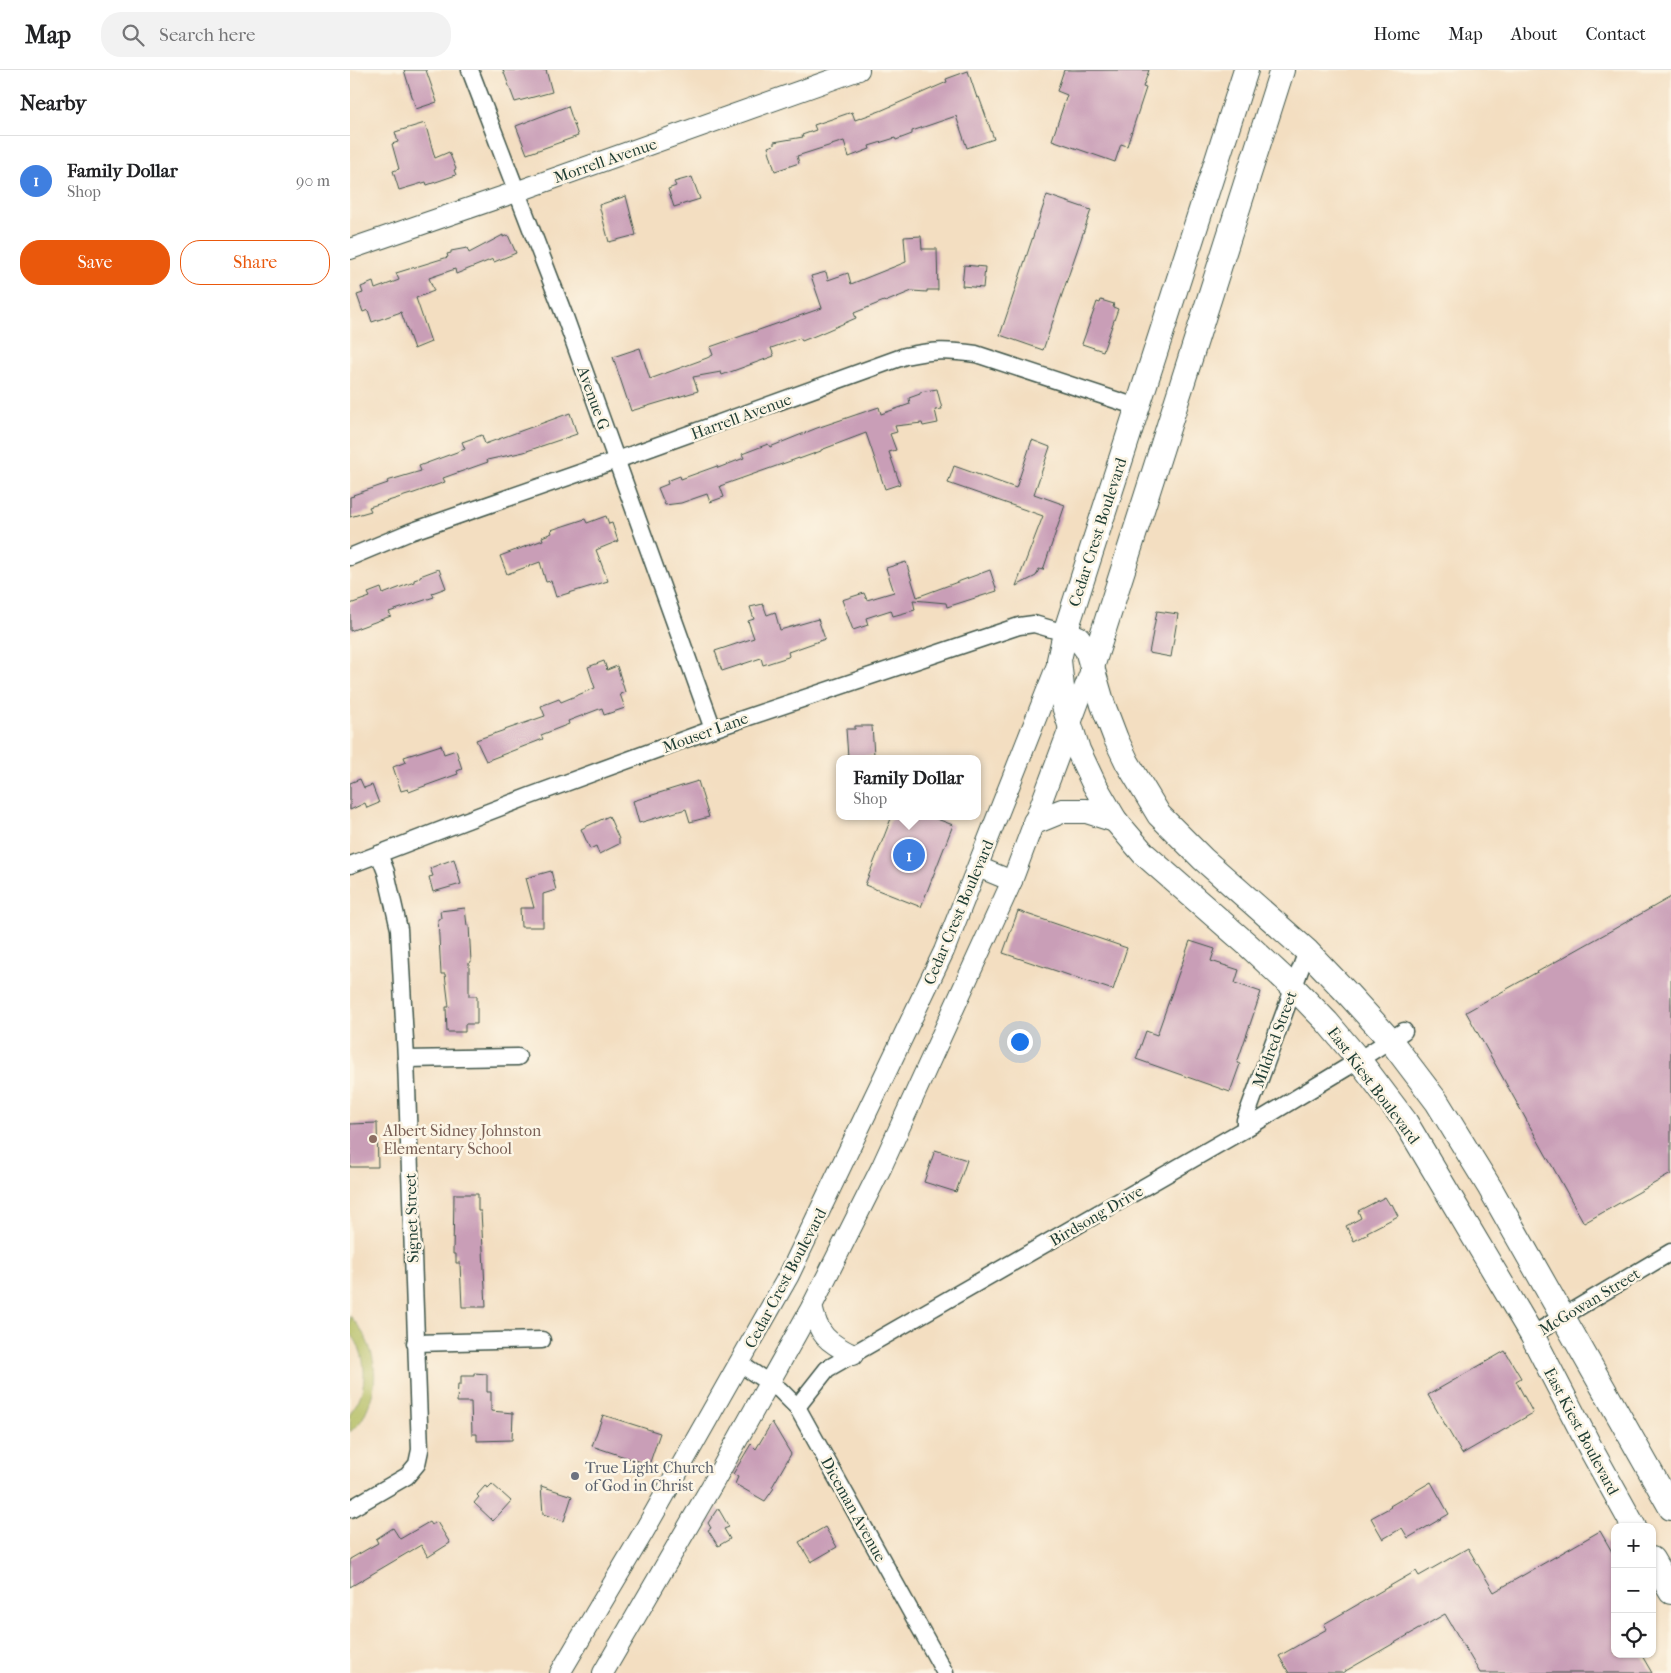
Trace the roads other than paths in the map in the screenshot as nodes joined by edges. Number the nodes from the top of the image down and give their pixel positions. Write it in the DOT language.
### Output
graph roads {
  1 [pos="470,70"];
  2 [pos="859,70"];
  3 [pos="1246,70"];
  4 [pos="1282,70"];
  5 [pos="516,192"];
  6 [pos="350,249"];
  7 [pos="1137,407"];
  8 [pos="1172,419"];
  9 [pos="617,460"];
  10 [pos="350,557"];
  11 [pos="1065,633"];
  12 [pos="1059,660"];
  13 [pos="1092,667"];
  14 [pos="1070,727"];
  15 [pos="713,729"];
  16 [pos="1115,820"];
  17 [pos="1034,822"];
  18 [pos="379,854"];
  19 [pos="350,865"];
  20 [pos="978,867"];
  21 [pos="1012,882"];
  22 [pos="944,950"];
  23 [pos="1307,950"];
  24 [pos="974,964"];
  25 [pos="1293,987"];
  26 [pos="1397,1036"];
  27 [pos="518,1056"];
  28 [pos="406,1059"];
  29 [pos="1359,1060"];
  30 [pos="1245,1129"];
  31 [pos="1671,1252"];
  32 [pos="812,1306"];
  33 [pos="1563,1316"];
  34 [pos="1532,1335"];
  35 [pos="542,1340"];
  36 [pos="415,1343"];
  37 [pos="853,1355"];
  38 [pos="740,1364"];
  39 [pos="768,1382"];
  40 [pos="797,1407"];
  41 [pos="1671,1508"];
  42 [pos="350,1509"];
  43 [pos="1632,1523"];
  44 [pos="1656,1566"];
  45 [pos="1671,1592"];
  46 [pos="560,1673"];
  47 [pos="603,1673"];
  48 [pos="945,1673"];
  1 -- 5 [label="street, Avenue G"];
  2 -- 5 [label="street, Morrell Avenue"];
  3 -- 7 [label="main road, Cedar Crest Boulevard"];
  4 -- 8 [label="main road, Cedar Crest Boulevard"];
  5 -- 6 [label="street, Morrell Avenue"];
  5 -- 9 [label="street, Avenue G"];
  7 -- 8 [label="main road"];
  7 -- 9 [label="street, Harrell Avenue"];
  7 -- 11 [label="main road, Cedar Crest Boulevard"];
  8 -- 13 [label="main road, Cedar Crest Boulevard"];
  9 -- 10 [label="street, Harrell Avenue"];
  9 -- 15 [label="street, Avenue G"];
  11 -- 12 [label="main road, Cedar Crest Boulevard"];
  11 -- 13 [label="main road"];
  11 -- 15 [label="street, Mouser Lane"];
  12 -- 14 [label="main road, East Kiest Boulevard"];
  12 -- 20 [label="street, Cedar Crest Boulevard"];
  13 -- 14 [label="street, Cedar Crest Boulevard"];
  13 -- 23 [label="main road"];
  14 -- 16 [label="main road, East Kiest Boulevard"];
  14 -- 17 [label="street, Cedar Crest Boulevard"];
  15 -- 18 [label="street, Mouser Lane"];
  16 -- 17 [label="main road"];
  16 -- 25 [label="main road, East Kiest Boulevard"];
  17 -- 21 [label="street, Cedar Crest Boulevard"];
  18 -- 19 [label="street, Mouser Lane"];
  18 -- 28 [label="street, Signet Street"];
  20 -- 21 [label="street"];
  20 -- 22 [label="street, Cedar Crest Boulevard"];
  21 -- 24 [label="street, Cedar Crest Boulevard"];
  22 -- 24 [label="street"];
  22 -- 38 [label="street, Cedar Crest Boulevard"];
  23 -- 25 [label="street, Mildred Street"];
  23 -- 26 [label="main road"];
  24 -- 32 [label="street, Cedar Crest Boulevard"];
  25 -- 29 [label="main road, East Kiest Boulevard"];
  25 -- 30 [label="street, Mildred Street"];
  26 -- 29 [label="street, Birdsong Drive"];
  26 -- 33 [label="main road"];
  27 -- 28 [label="street"];
  28 -- 36 [label="street, Signet Street"];
  29 -- 30 [label="street, Birdsong Drive"];
  29 -- 34 [label="main road, East Kiest Boulevard"];
  30 -- 37 [label="street, Birdsong Drive"];
  31 -- 33 [label="street, McGowan Street"];
  32 -- 37 [label="street"];
  32 -- 39 [label="street, Cedar Crest Boulevard"];
  33 -- 34 [label="street, McGowan Street"];
  33 -- 41 [label="main road"];
  34 -- 43 [label="main road, East Kiest Boulevard"];
  35 -- 36 [label="street"];
  36 -- 42 [label="street, Signet Street"];
  37 -- 40 [label="street, Birdsong Drive"];
  38 -- 39 [label="street, Diceman Avenue"];
  38 -- 46 [label="street, Cedar Crest Boulevard"];
  39 -- 40 [label="street, Diceman Avenue"];
  39 -- 47 [label="street, Cedar Crest Boulevard"];
  40 -- 48 [label="street, Diceman Avenue"];
  44 -- 45 [label="main road"];
}
